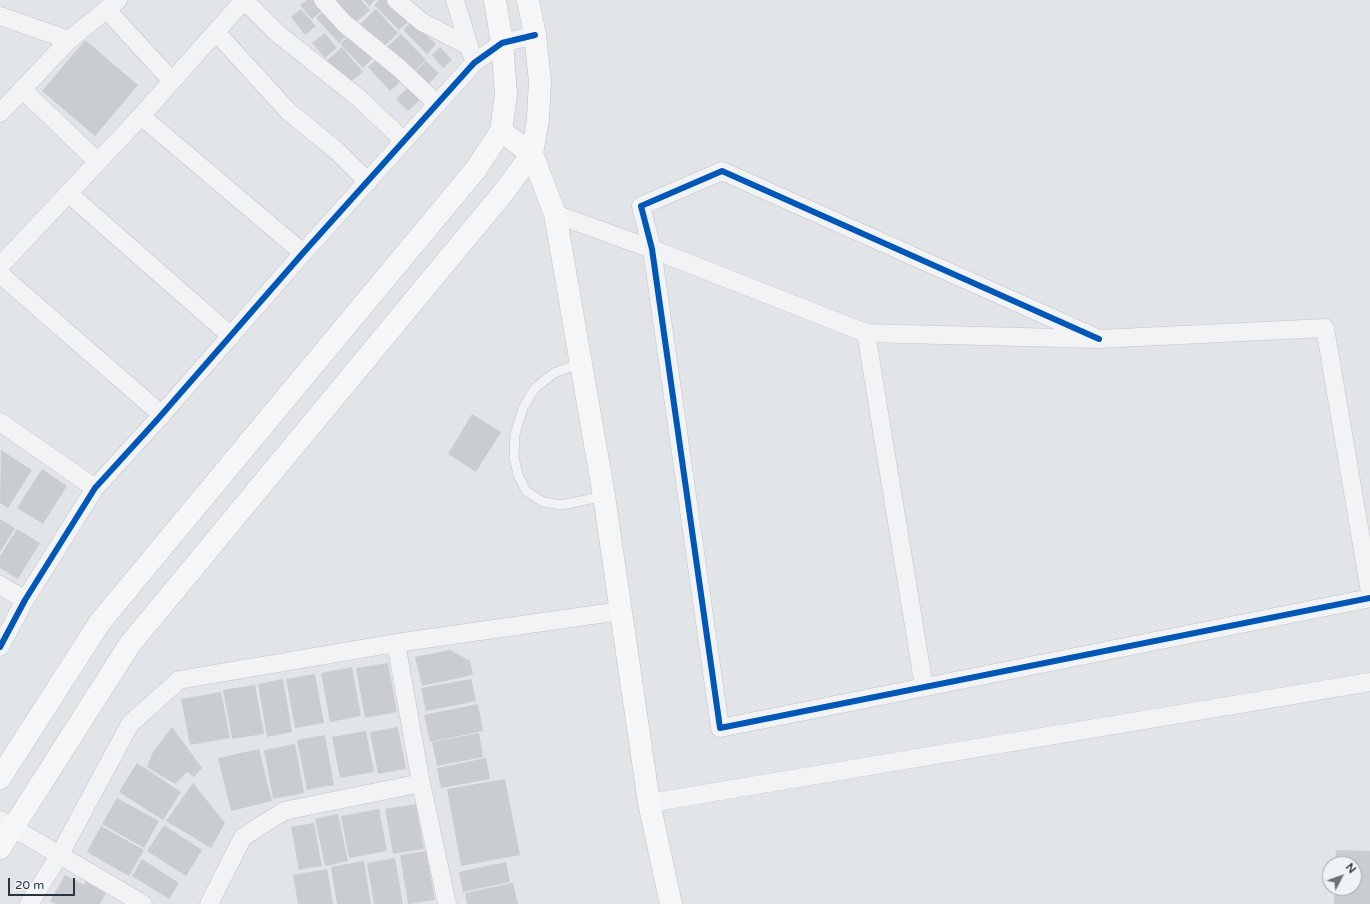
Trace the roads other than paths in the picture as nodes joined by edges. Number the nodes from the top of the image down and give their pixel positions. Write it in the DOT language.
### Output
graph roads {
  1 [pos="244,0"];
  2 [pos="322,0"];
  3 [pos="396,0"];
  4 [pos="455,0"];
  5 [pos="495,0"];
  6 [pos="528,0"];
  7 [pos="113,5"];
  8 [pos="0,16"];
  9 [pos="216,32"];
  10 [pos="535,35"];
  11 [pos="68,40"];
  12 [pos="502,43"];
  13 [pos="472,55"];
  14 [pos="172,81"];
  15 [pos="22,89"];
  16 [pos="437,104"];
  17 [pos="0,113"];
  18 [pos="141,116"];
  19 [pos="501,131"];
  20 [pos="404,141"];
  21 [pos="532,154"];
  22 [pos="98,162"];
  23 [pos="368,182"];
  24 [pos="68,193"];
  25 [pos="555,214"];
  26 [pos="652,249"];
  27 [pos="303,253"];
  28 [pos="0,266"];
  29 [pos="0,274"];
  30 [pos="866,333"];
  31 [pos="231,336"];
  32 [pos="1099,338"];
  33 [pos="581,363"];
  34 [pos="162,415"];
  35 [pos="0,422"];
  36 [pos="95,488"];
  37 [pos="604,496"];
  38 [pos="0,585"];
  39 [pos="1370,592"];
  40 [pos="1370,598"];
  41 [pos="25,600"];
  42 [pos="620,611"];
  43 [pos="396,643"];
  44 [pos="0,647"];
  45 [pos="1370,682"];
  46 [pos="924,687"];
  47 [pos="0,778"];
  48 [pos="421,783"];
  49 [pos="649,803"];
  50 [pos="7,824"];
  51 [pos="0,848"];
  52 [pos="60,854"];
  53 [pos="29,904"];
  54 [pos="143,904"];
  55 [pos="209,904"];
  56 [pos="447,904"];
  57 [pos="671,904"];
  1 -- 9 [label="street"];
  1 -- 20 [label="street"];
  2 -- 16 [label="street"];
  3 -- 13 [label="street"];
  4 -- 13 [label="street"];
  5 -- 12 [label="main road"];
  6 -- 10 [label="main road"];
  7 -- 11 [label="street"];
  7 -- 14 [label="street"];
  8 -- 11 [label="street"];
  9 -- 14 [label="street"];
  9 -- 23 [label="street"];
  10 -- 12 [label="street"];
  10 -- 21 [label="main road"];
  11 -- 15 [label="street"];
  12 -- 13 [label="street"];
  12 -- 19 [label="main road"];
  13 -- 16 [label="street"];
  14 -- 18 [label="street"];
  15 -- 17 [label="street"];
  15 -- 22 [label="street"];
  16 -- 20 [label="street"];
  18 -- 22 [label="street"];
  18 -- 27 [label="street"];
  19 -- 21 [label="main road"];
  19 -- 47 [label="main road"];
  20 -- 23 [label="street"];
  21 -- 25 [label="main road"];
  21 -- 50 [label="main road"];
  22 -- 24 [label="street"];
  23 -- 27 [label="street"];
  24 -- 28 [label="street"];
  24 -- 31 [label="street"];
  25 -- 26 [label="street"];
  25 -- 33 [label="main road"];
  26 -- 30 [label="street"];
  26 -- 32 [label="street"];
  26 -- 46 [label="street"];
  27 -- 31 [label="street"];
  29 -- 34 [label="street"];
  30 -- 32 [label="street"];
  30 -- 46 [label="street"];
  31 -- 34 [label="street"];
  32 -- 39 [label="street"];
  33 -- 37 [label="main road"];
  33 -- 37 [label="lane"];
  34 -- 36 [label="street"];
  35 -- 36 [label="street"];
  36 -- 41 [label="street"];
  37 -- 42 [label="main road"];
  38 -- 41 [label="street"];
  40 -- 46 [label="street"];
  41 -- 44 [label="street"];
  42 -- 43 [label="street"];
  42 -- 49 [label="main road"];
  43 -- 48 [label="street"];
  43 -- 52 [label="street"];
  45 -- 49 [label="street"];
  48 -- 55 [label="street"];
  48 -- 56 [label="street"];
  49 -- 57 [label="main road"];
  50 -- 51 [label="main road"];
  50 -- 52 [label="street"];
  52 -- 53 [label="street"];
  52 -- 54 [label="street"];
}
